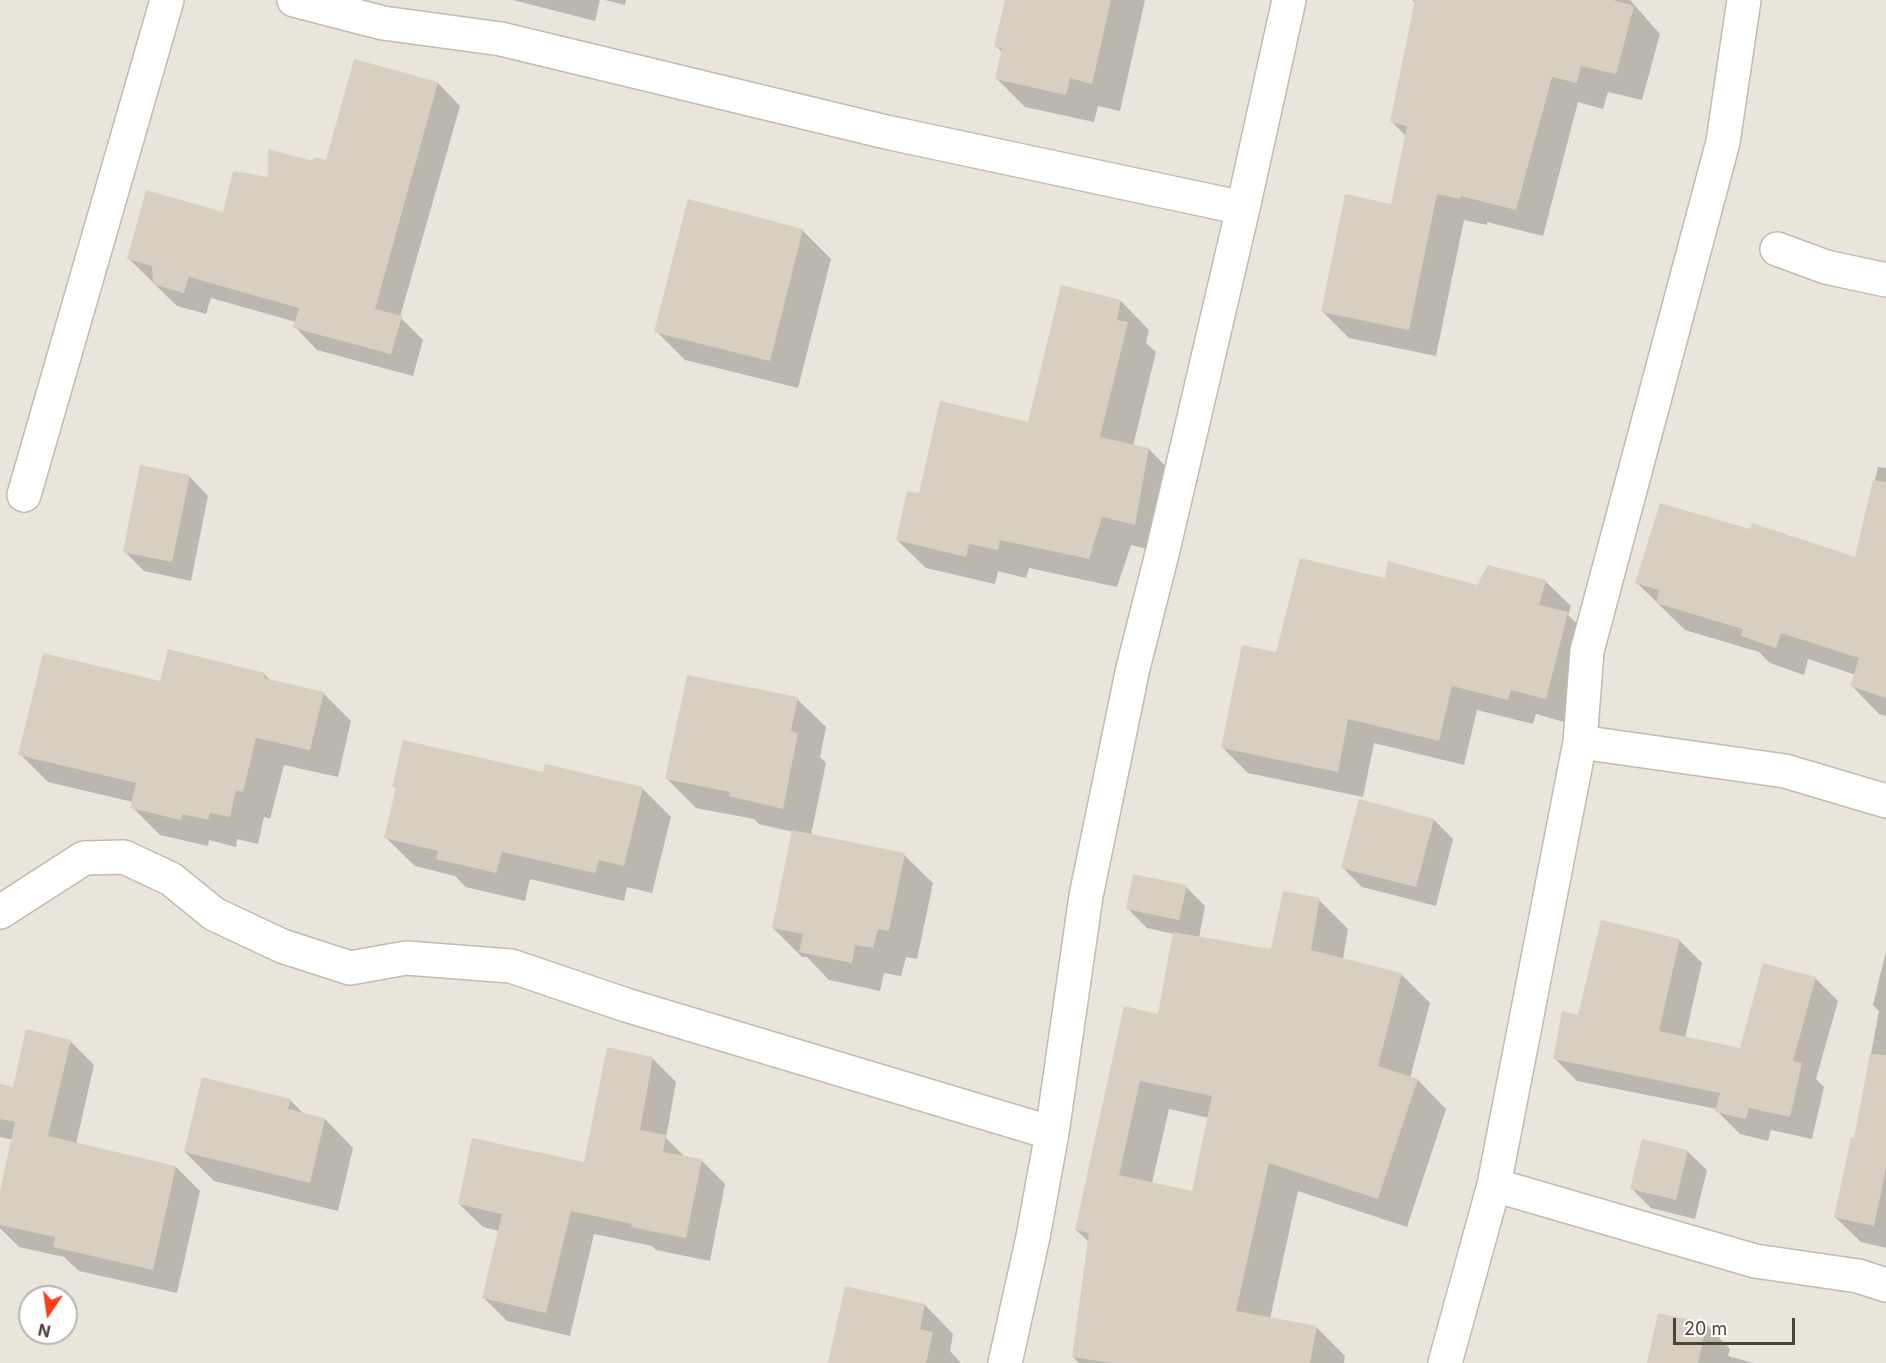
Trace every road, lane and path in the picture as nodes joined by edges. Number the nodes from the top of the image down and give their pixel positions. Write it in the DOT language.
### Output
graph roads {
  1 [pos="167,0"];
  2 [pos="294,0"];
  3 [pos="1289,0"];
  4 [pos="1744,0"];
  5 [pos="1243,208"];
  6 [pos="1777,249"];
  7 [pos="1886,280"];
  8 [pos="24,495"];
  9 [pos="1580,742"];
  10 [pos="1886,801"];
  11 [pos="0,912"];
  12 [pos="1052,1133"];
  13 [pos="1494,1185"];
  14 [pos="1886,1285"];
  15 [pos="1005,1363"];
  16 [pos="1445,1363"];
  1 -- 8 [label="street"];
  2 -- 5 [label="street"];
  3 -- 5 [label="street"];
  4 -- 9 [label="street"];
  5 -- 12 [label="street"];
  6 -- 7 [label="street"];
  9 -- 10 [label="street"];
  9 -- 13 [label="street"];
  11 -- 12 [label="street"];
  12 -- 15 [label="street"];
  13 -- 14 [label="street"];
  13 -- 16 [label="street"];
}
